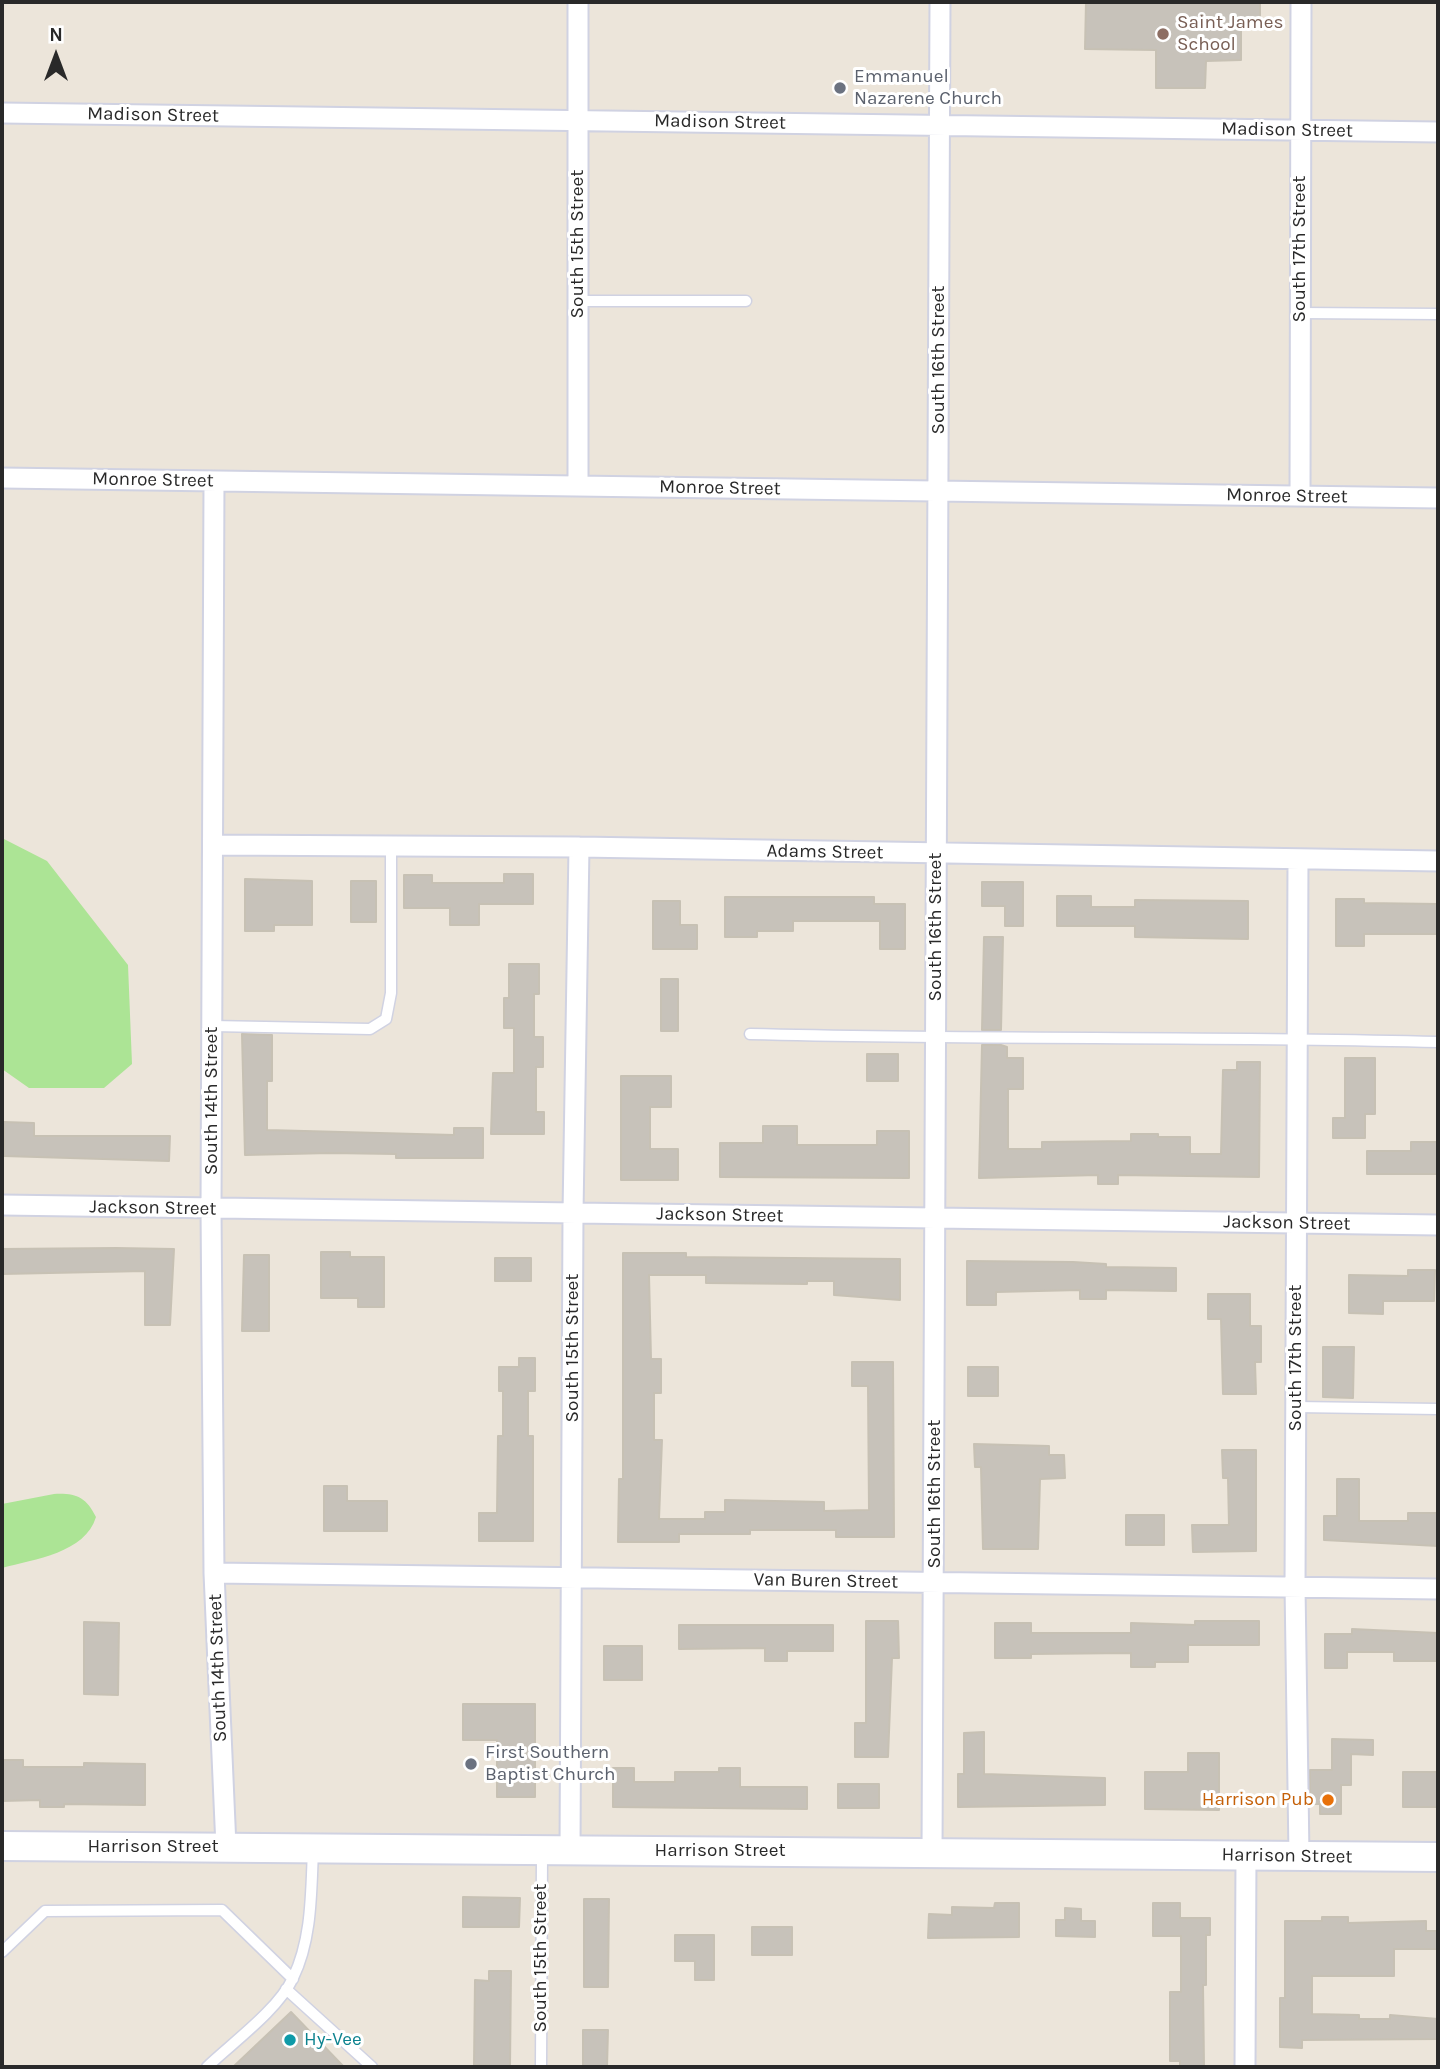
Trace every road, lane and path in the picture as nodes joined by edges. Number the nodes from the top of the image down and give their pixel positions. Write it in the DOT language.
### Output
graph roads {
  1 [pos="578,2"];
  2 [pos="940,2"];
  3 [pos="1301,2"];
  4 [pos="2,113"];
  5 [pos="577,120"];
  6 [pos="939,126"];
  7 [pos="1300,130"];
  8 [pos="1438,132"];
  9 [pos="578,301"];
  10 [pos="746,301"];
  11 [pos="1300,313"];
  12 [pos="1438,314"];
  13 [pos="2,478"];
  14 [pos="214,481"];
  15 [pos="578,486"];
  16 [pos="939,492"];
  17 [pos="1300,496"];
  18 [pos="1438,498"];
  19 [pos="212,845"];
  20 [pos="391,846"];
  21 [pos="579,847"];
  22 [pos="936,854"];
  23 [pos="1298,859"];
  24 [pos="1438,861"];
  25 [pos="212,1026"];
  26 [pos="750,1034"];
  27 [pos="936,1039"];
  28 [pos="1297,1039"];
  29 [pos="1438,1042"];
  30 [pos="2,1205"];
  31 [pos="211,1209"];
  32 [pos="573,1213"];
  33 [pos="936,1218"];
  34 [pos="1297,1223"];
  35 [pos="1438,1225"];
  36 [pos="1296,1407"];
  37 [pos="1438,1409"];
  38 [pos="214,1573"];
  39 [pos="572,1577"];
  40 [pos="935,1583"];
  41 [pos="1295,1586"];
  42 [pos="1438,1589"];
  43 [pos="2,1846"];
  44 [pos="226,1847"];
  45 [pos="313,1847"];
  46 [pos="542,1850"];
  47 [pos="570,1850"];
  48 [pos="932,1853"];
  49 [pos="1246,1856"];
  50 [pos="1299,1856"];
  51 [pos="1438,1857"];
  52 [pos="2,1952"];
  53 [pos="293,1979"];
  54 [pos="286,1989"];
  55 [pos="207,2067"];
  56 [pos="372,2067"];
  57 [pos="541,2067"];
  58 [pos="1245,2067"];
  1 -- 5 [label="street, South 15th Street"];
  2 -- 6 [label="street, South 16th Street"];
  3 -- 7 [label="street, South 17th Street"];
  4 -- 5 [label="street, Madison Street"];
  5 -- 6 [label="street, Madison Street"];
  5 -- 9 [label="street, South 15th Street"];
  6 -- 7 [label="street, Madison Street"];
  6 -- 16 [label="street, South 16th Street"];
  7 -- 8 [label="street, Madison Street"];
  7 -- 11 [label="street, South 17th Street"];
  9 -- 10 [label="lane"];
  9 -- 15 [label="street, South 15th Street"];
  11 -- 12 [label="lane"];
  11 -- 17 [label="street, South 17th Street"];
  13 -- 14 [label="street, Monroe Street"];
  14 -- 15 [label="street, Monroe Street"];
  14 -- 19 [label="street, South 14th Street"];
  15 -- 16 [label="street, Monroe Street"];
  16 -- 17 [label="street, Monroe Street"];
  16 -- 22 [label="street, South 16th Street"];
  17 -- 18 [label="street, Monroe Street"];
  19 -- 20 [label="street, Adams Street"];
  19 -- 25 [label="street, South 14th Street"];
  20 -- 21 [label="street, Adams Street"];
  20 -- 25 [label="lane"];
  21 -- 22 [label="street, Adams Street"];
  21 -- 32 [label="street, South 15th Street"];
  22 -- 23 [label="street, Adams Street"];
  22 -- 27 [label="street, South 16th Street"];
  23 -- 24 [label="street, Adams Street"];
  23 -- 28 [label="street, South 17th Street"];
  25 -- 31 [label="street, South 14th Street"];
  26 -- 27 [label="lane"];
  27 -- 28 [label="lane"];
  27 -- 33 [label="street, South 16th Street"];
  28 -- 29 [label="lane"];
  28 -- 34 [label="street, South 17th Street"];
  30 -- 31 [label="street, Jackson Street"];
  31 -- 32 [label="street, Jackson Street"];
  31 -- 38 [label="street, South 14th Street"];
  32 -- 33 [label="street, Jackson Street"];
  32 -- 39 [label="street, South 15th Street"];
  33 -- 34 [label="street, Jackson Street"];
  33 -- 40 [label="street, South 16th Street"];
  34 -- 35 [label="street, Jackson Street"];
  34 -- 36 [label="street, South 17th Street"];
  36 -- 37 [label="lane"];
  36 -- 41 [label="street, South 17th Street"];
  38 -- 39 [label="street, Van Buren Street"];
  38 -- 44 [label="street, South 14th Street"];
  39 -- 40 [label="street, Van Buren Street"];
  39 -- 47 [label="street, South 15th Street"];
  40 -- 41 [label="street, Van Buren Street"];
  40 -- 48 [label="street, South 16th Street"];
  41 -- 42 [label="street, Van Buren Street"];
  41 -- 50 [label="street, South 17th Street"];
  43 -- 44 [label="street, Harrison Street"];
  44 -- 45 [label="street, Harrison Street"];
  45 -- 46 [label="street, Harrison Street"];
  45 -- 53 [label="lane"];
  46 -- 47 [label="street, Harrison Street"];
  46 -- 57 [label="lane, South 15th Street"];
  47 -- 48 [label="street, Harrison Street"];
  48 -- 49 [label="street, Harrison Street"];
  49 -- 50 [label="street, Harrison Street"];
  49 -- 58 [label="street"];
  50 -- 51 [label="street, Harrison Street"];
  52 -- 53 [label="lane"];
  53 -- 54 [label="lane"];
  54 -- 55 [label="lane"];
  54 -- 56 [label="lane"];
}
